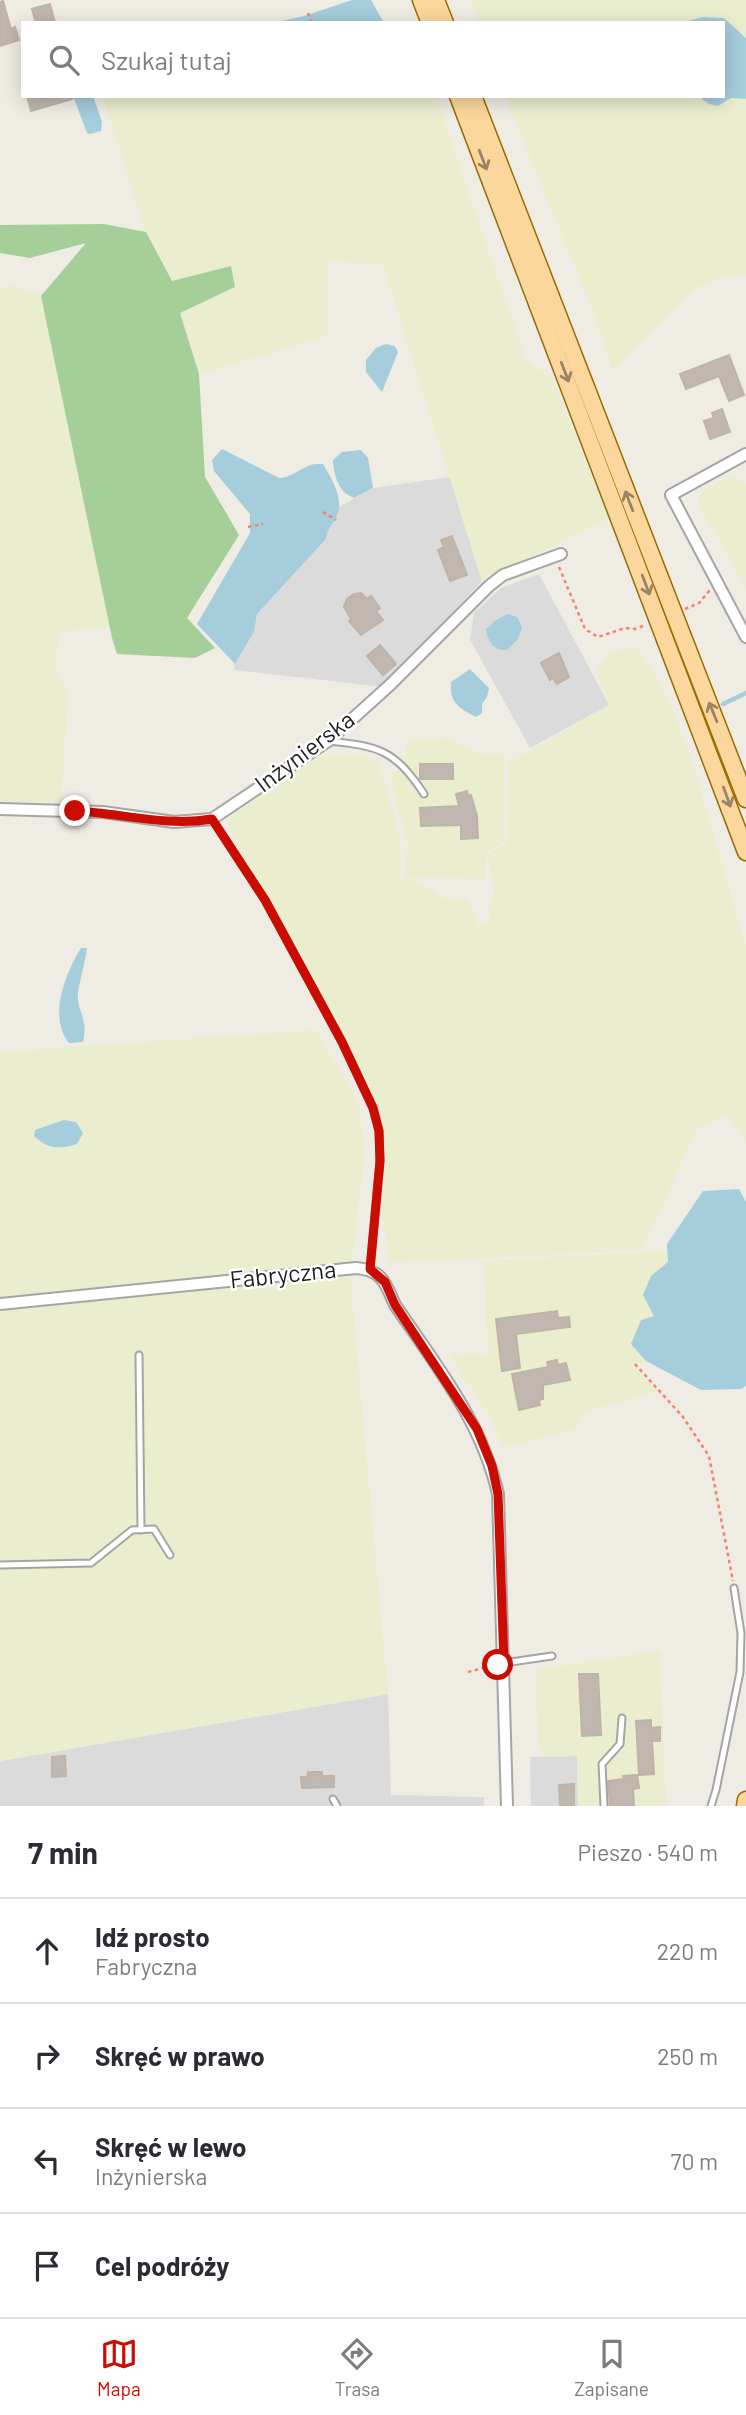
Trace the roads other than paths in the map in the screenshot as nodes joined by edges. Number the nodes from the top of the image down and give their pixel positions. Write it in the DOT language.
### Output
graph roads {
  1 [pos="421,0"];
  2 [pos="436,0"];
  3 [pos="429,21"];
  4 [pos="443,21"];
  5 [pos="459,98"];
  6 [pos="474,98"];
  7 [pos="746,454"];
  8 [pos="557,556"];
  9 [pos="746,637"];
  10 [pos="328,741"];
  11 [pos="424,794"];
  12 [pos="746,799"];
  13 [pos="0,809"];
  14 [pos="212,819"];
  15 [pos="746,852"];
  16 [pos="370,1269"];
  17 [pos="0,1304"];
  18 [pos="139,1355"];
  19 [pos="141,1530"];
  20 [pos="170,1555"];
  21 [pos="0,1565"];
  22 [pos="734,1588"];
  23 [pos="552,1656"];
  24 [pos="504,1663"];
  25 [pos="622,1718"];
  26 [pos="333,1799"];
  27 [pos="746,1800"];
  28 [pos="337,1806"];
  29 [pos="508,1806"];
  30 [pos="604,1806"];
  31 [pos="711,1806"];
  32 [pos="745,1806"];
  1 -- 3 [label="main road"];
  2 -- 4 [label="main road"];
  5 -- 15 [label="main road, one-way"];
  12 -- 6 [label="main road, one-way"];
  7 -- 9 [label="street"];
  8 -- 10 [label="street, Inżynierska"];
  10 -- 11 [label="lane"];
  10 -- 14 [label="street, Inżynierska"];
  13 -- 14 [label="street, Inżynierska"];
  14 -- 16 [label="lane"];
  16 -- 17 [label="street, Fabryczna"];
  16 -- 24 [label="street, Fabryczna"];
  18 -- 19 [label="lane"];
  19 -- 20 [label="lane"];
  19 -- 21 [label="lane"];
  22 -- 31 [label="lane"];
  23 -- 24 [label="lane"];
  24 -- 29 [label="street, Fabryczna"];
  25 -- 30 [label="lane"];
  26 -- 28 [label="lane"];
  27 -- 32 [label="main road"];
}
